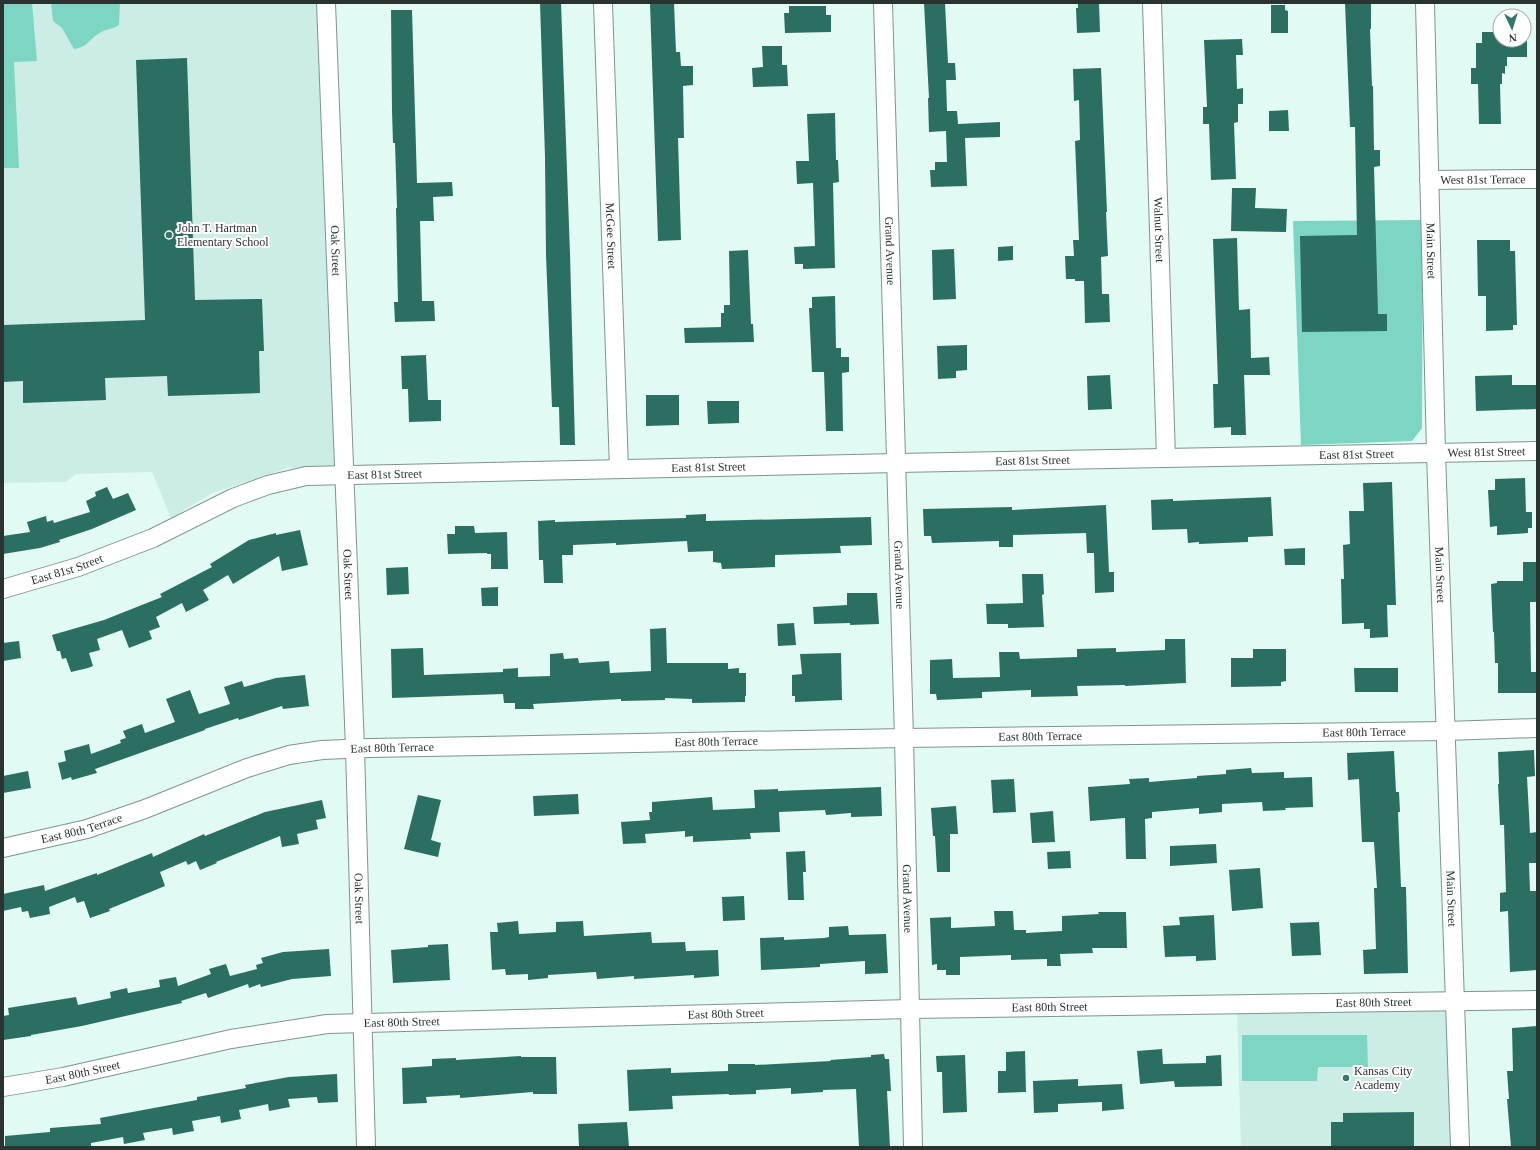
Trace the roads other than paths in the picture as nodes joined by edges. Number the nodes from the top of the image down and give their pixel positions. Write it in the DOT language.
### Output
graph roads {
  1 [pos="326,3"];
  2 [pos="604,3"];
  3 [pos="883,3"];
  4 [pos="1152,3"];
  5 [pos="1425,3"];
  6 [pos="1537,178"];
  7 [pos="1429,180"];
  8 [pos="1537,451"];
  9 [pos="1436,452"];
  10 [pos="1166,458"];
  11 [pos="897,463"];
  12 [pos="619,469"];
  13 [pos="344,475"];
  14 [pos="3,589"];
  15 [pos="1537,728"];
  16 [pos="1446,731"];
  17 [pos="904,738"];
  18 [pos="355,748"];
  19 [pos="3,848"];
  20 [pos="1537,1000"];
  21 [pos="1455,1001"];
  22 [pos="910,1009"];
  23 [pos="362,1022"];
  24 [pos="3,1086"];
  25 [pos="366,1147"];
  26 [pos="913,1147"];
  27 [pos="1460,1147"];
  1 -- 13 [label="street, Oak Street"];
  2 -- 12 [label="street, McGee Street"];
  3 -- 11 [label="street, Grand Avenue"];
  4 -- 10 [label="street, Walnut Street"];
  5 -- 7 [label="street, Main Street"];
  6 -- 7 [label="street, West 81st Terrace"];
  7 -- 9 [label="street, Main Street"];
  8 -- 9 [label="street, West 81st Street"];
  9 -- 10 [label="street, East 81st Street"];
  9 -- 16 [label="street, Main Street"];
  10 -- 11 [label="street, East 81st Street"];
  11 -- 12 [label="street, East 81st Street"];
  11 -- 17 [label="street, Grand Avenue"];
  12 -- 13 [label="street, East 81st Street"];
  13 -- 14 [label="street, East 81st Street"];
  13 -- 18 [label="street, Oak Street"];
  15 -- 16 [label="street, East 80th Terrace"];
  16 -- 17 [label="street, East 80th Terrace"];
  16 -- 21 [label="street, Main Street"];
  17 -- 18 [label="street, East 80th Terrace"];
  17 -- 22 [label="street, Grand Avenue"];
  18 -- 19 [label="street, East 80th Terrace"];
  18 -- 23 [label="street, Oak Street"];
  20 -- 21 [label="street, East 80th Street"];
  21 -- 22 [label="street, East 80th Street"];
  21 -- 27 [label="street, Main Street"];
  22 -- 23 [label="street, East 80th Street"];
  22 -- 26 [label="street, Grand Avenue"];
  23 -- 24 [label="street, East 80th Street"];
  23 -- 25 [label="street, Oak Street"];
}
